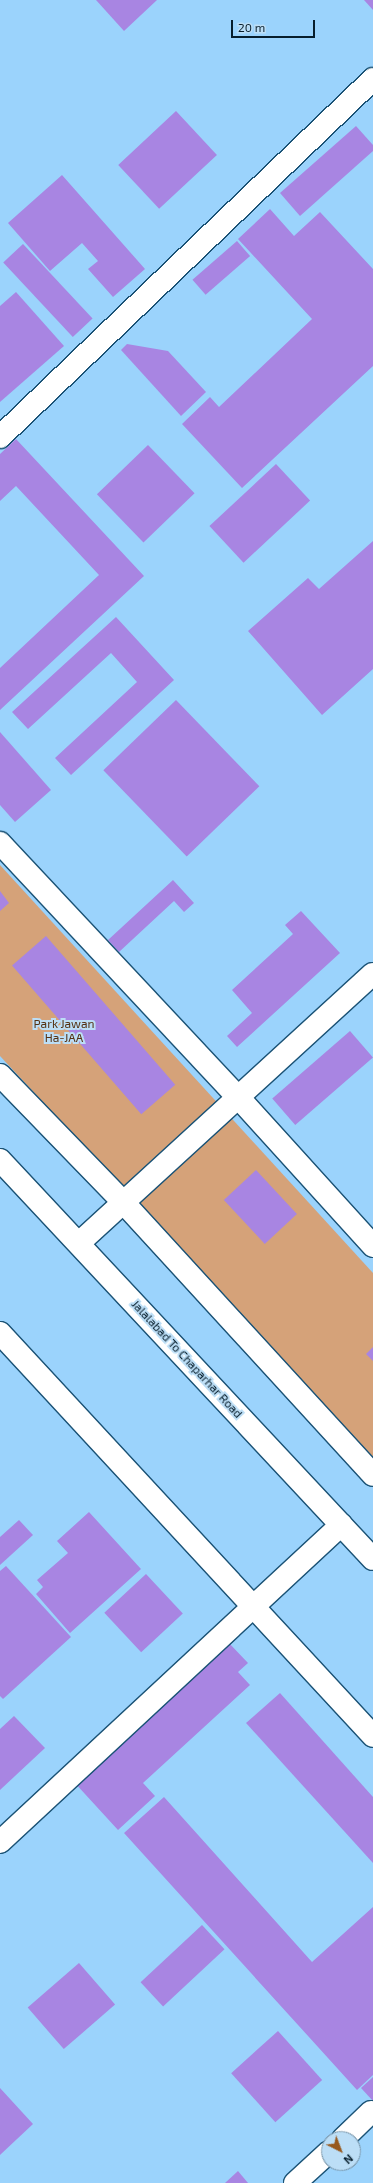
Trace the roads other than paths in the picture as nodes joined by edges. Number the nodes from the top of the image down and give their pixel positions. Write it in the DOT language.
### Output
graph roads {
  1 [pos="373,79"];
  2 [pos="0,437"];
  3 [pos="0,843"];
  4 [pos="373,974"];
  5 [pos="0,1075"];
  6 [pos="238,1097"];
  7 [pos="0,1160"];
  8 [pos="122,1202"];
  9 [pos="79,1243"];
  10 [pos="373,1246"];
  11 [pos="0,1333"];
  12 [pos="373,1475"];
  13 [pos="341,1525"];
  14 [pos="373,1559"];
  15 [pos="254,1608"];
  16 [pos="373,1736"];
  17 [pos="0,1842"];
  18 [pos="372,2112"];
  19 [pos="352,2131"];
  20 [pos="321,2159"];
  21 [pos="295,2183"];
  1 -- 2 [label="street"];
  3 -- 6 [label="street"];
  4 -- 6 [label="street"];
  5 -- 8 [label="street"];
  6 -- 8 [label="street"];
  6 -- 10 [label="street"];
  7 -- 9 [label="street, Jalalabad To Chaparhar Road"];
  8 -- 9 [label="street"];
  8 -- 12 [label="street"];
  9 -- 13 [label="street, Jalalabad To Chaparhar Road"];
  11 -- 15 [label="street"];
  13 -- 14 [label="street, Jalalabad To Chaparhar Road"];
  13 -- 15 [label="street"];
  15 -- 16 [label="street"];
  15 -- 17 [label="street"];
  18 -- 19 [label="street"];
  20 -- 21 [label="street"];
}
